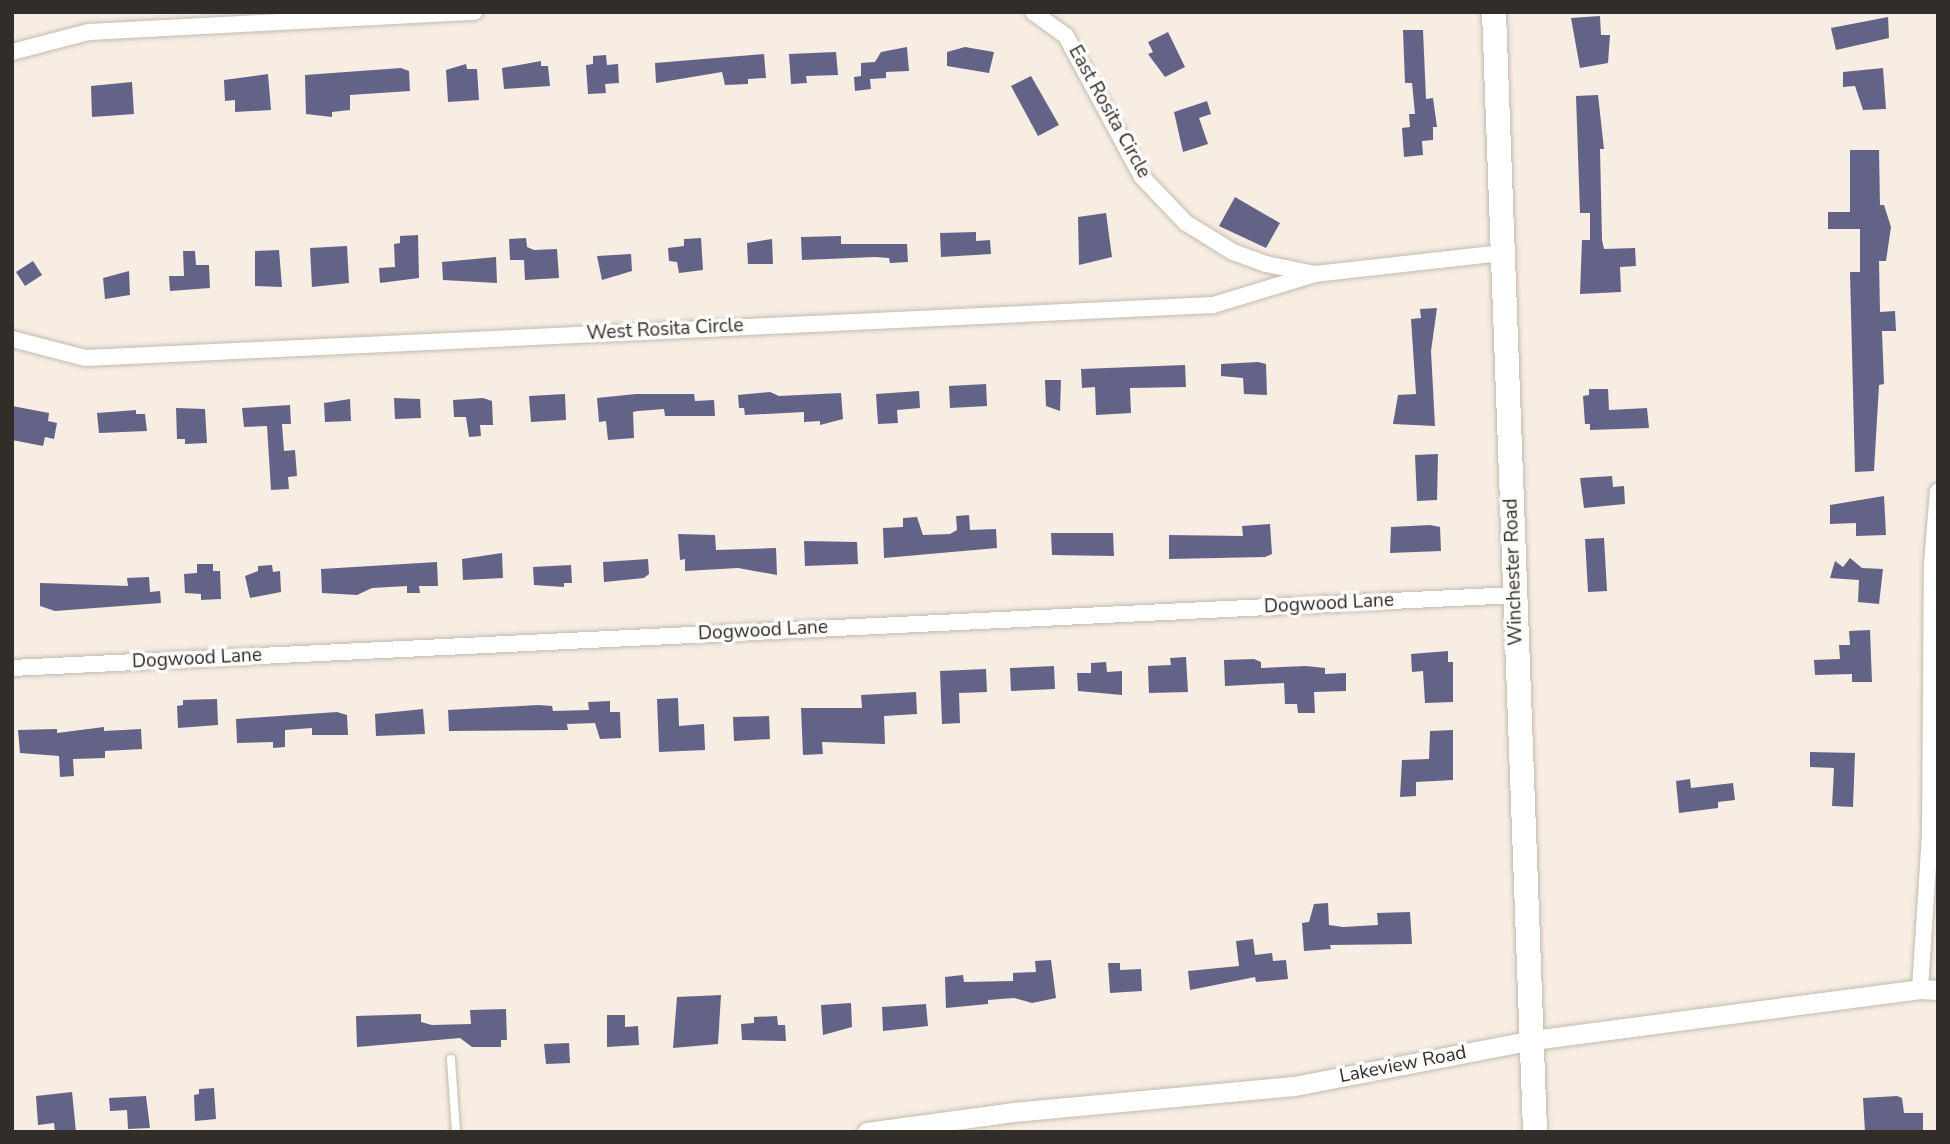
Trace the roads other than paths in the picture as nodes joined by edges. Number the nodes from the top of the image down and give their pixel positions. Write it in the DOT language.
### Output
graph roads {
  1 [pos="474,12"];
  2 [pos="1032,12"];
  3 [pos="1494,12"];
  4 [pos="12,52"];
  5 [pos="1503,253"];
  6 [pos="1314,274"];
  7 [pos="12,339"];
  8 [pos="1938,491"];
  9 [pos="1514,595"];
  10 [pos="12,668"];
  11 [pos="1929,989"];
  12 [pos="1533,1040"];
  13 [pos="451,1059"];
  14 [pos="456,1132"];
  15 [pos="867,1132"];
  16 [pos="1535,1132"];
  1 -- 4 [label="street"];
  2 -- 6 [label="street, East Rosita Circle"];
  3 -- 5 [label="main road, Winchester Road"];
  5 -- 6 [label="street, East Rosita Circle"];
  5 -- 9 [label="main road, Winchester Road"];
  6 -- 7 [label="street, West Rosita Circle"];
  8 -- 11 [label="street"];
  9 -- 10 [label="street, Dogwood Lane"];
  9 -- 12 [label="main road, Winchester Road"];
  11 -- 12 [label="street, Lakeview Road"];
  12 -- 15 [label="street, Lakeview Road"];
  12 -- 16 [label="main road, Winchester Road"];
  13 -- 14 [label="lane"];
}
